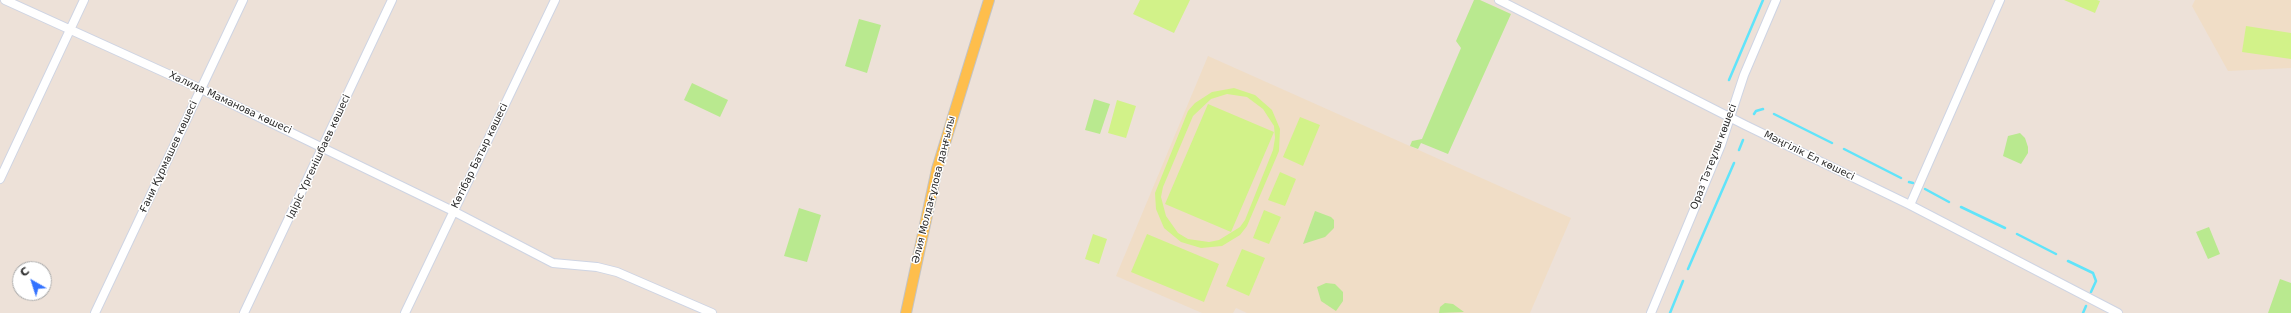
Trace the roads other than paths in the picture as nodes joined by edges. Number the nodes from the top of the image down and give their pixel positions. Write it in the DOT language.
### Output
graph roads {
  1 [pos="5,0"];
  2 [pos="84,0"];
  3 [pos="243,0"];
  4 [pos="392,0"];
  5 [pos="555,0"];
  6 [pos="988,0"];
  7 [pos="1500,0"];
  8 [pos="1776,0"];
  9 [pos="2000,0"];
  10 [pos="70,30"];
  11 [pos="201,88"];
  12 [pos="1730,117"];
  13 [pos="324,148"];
  14 [pos="0,179"];
  15 [pos="1910,205"];
  16 [pos="454,211"];
  17 [pos="95,313"];
  18 [pos="244,313"];
  19 [pos="405,313"];
  20 [pos="712,313"];
  21 [pos="906,313"];
  22 [pos="1651,313"];
  23 [pos="2118,313"];
  1 -- 10 [label="street, Халида Маманова көшесі"];
  2 -- 10 [label="street"];
  3 -- 11 [label="street, Ғани Құрмашев көшесі"];
  4 -- 13 [label="street, Ідіріс Үргенішбаев көшесі"];
  5 -- 16 [label="street, Көтібар Батыр көшесі"];
  6 -- 21 [label="main road, Әлия Молдағұлова даңғылы"];
  7 -- 12 [label="street, Мәңгілік Ел көшесі"];
  8 -- 12 [label="street, Ораз Тәтеұлы көшесі"];
  9 -- 15 [label="street"];
  10 -- 11 [label="street, Халида Маманова көшесі"];
  10 -- 14 [label="street"];
  11 -- 13 [label="street, Халида Маманова көшесі"];
  11 -- 17 [label="street, Ғани Құрмашев көшесі"];
  12 -- 15 [label="street, Мәңгілік Ел көшесі"];
  12 -- 22 [label="street, Ораз Тәтеұлы көшесі"];
  13 -- 16 [label="street, Халида Маманова көшесі"];
  13 -- 18 [label="street, Ідіріс Үргенішбаев көшесі"];
  15 -- 23 [label="street, Мәңгілік Ел көшесі"];
  16 -- 19 [label="street, Көтібар Батыр көшесі"];
  16 -- 20 [label="street, Халида Маманова көшесі"];
}
